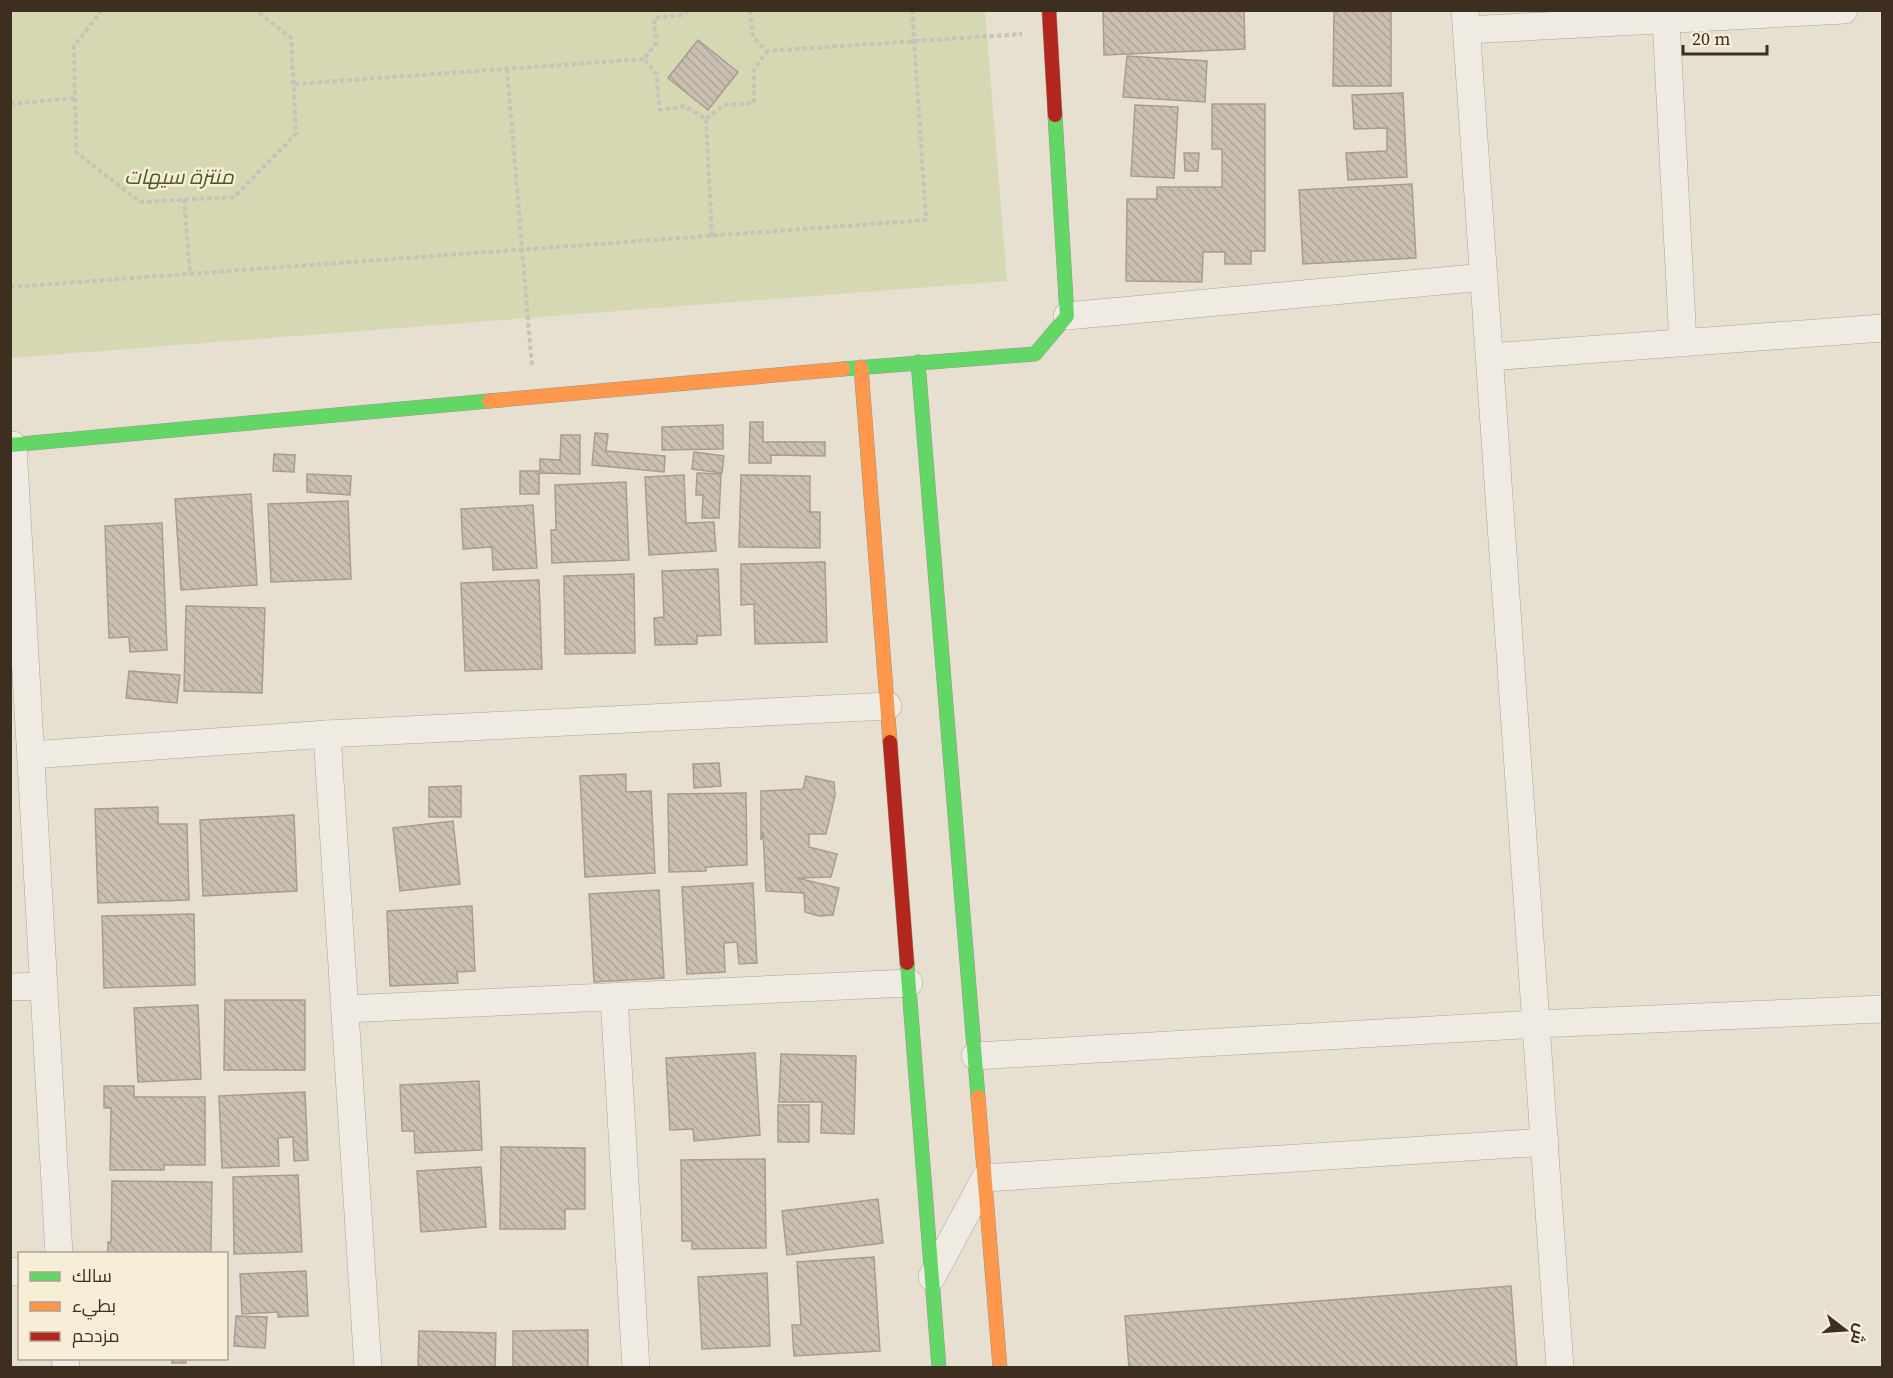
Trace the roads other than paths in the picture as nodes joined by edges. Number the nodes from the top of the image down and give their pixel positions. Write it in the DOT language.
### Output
graph roads {
  1 [pos="1049,10"];
  2 [pos="1845,10"];
  3 [pos="1466,20"];
  4 [pos="1666,20"];
  5 [pos="1484,277"];
  6 [pos="1067,316"];
  7 [pos="1882,328"];
  8 [pos="1683,343"];
  9 [pos="1490,357"];
  10 [pos="918,362"];
  11 [pos="861,367"];
  12 [pos="12,445"];
  13 [pos="888,706"];
  14 [pos="327,734"];
  15 [pos="31,755"];
  16 [pos="909,983"];
  17 [pos="44,986"];
  18 [pos="10,987"];
  19 [pos="614,997"];
  20 [pos="1882,1008"];
  21 [pos="345,1009"];
  22 [pos="1537,1024"];
  23 [pos="975,1056"];
  24 [pos="1545,1142"];
  25 [pos="985,1178"];
  26 [pos="59,1252"];
  27 [pos="932,1277"];
  28 [pos="368,1368"];
  29 [pos="636,1368"];
  30 [pos="939,1368"];
  31 [pos="1000,1368"];
  32 [pos="1560,1368"];
  1 -- 6 [label="street"];
  2 -- 4 [label="street"];
  3 -- 4 [label="street"];
  3 -- 5 [label="street"];
  4 -- 8 [label="street"];
  5 -- 6 [label="street"];
  5 -- 9 [label="street"];
  6 -- 10 [label="street"];
  7 -- 8 [label="street"];
  8 -- 9 [label="street"];
  9 -- 22 [label="street"];
  10 -- 11 [label="street"];
  10 -- 23 [label="street"];
  11 -- 12 [label="street"];
  11 -- 13 [label="street"];
  12 -- 15 [label="street"];
  13 -- 14 [label="street"];
  13 -- 16 [label="street"];
  14 -- 15 [label="street"];
  14 -- 21 [label="street"];
  15 -- 17 [label="street"];
  16 -- 19 [label="street"];
  16 -- 27 [label="street"];
  17 -- 18 [label="street"];
  17 -- 26 [label="street"];
  19 -- 21 [label="street"];
  19 -- 29 [label="street"];
  20 -- 22 [label="street"];
  21 -- 28 [label="street"];
  22 -- 23 [label="street"];
  22 -- 24 [label="street"];
  23 -- 25 [label="street"];
  24 -- 25 [label="street"];
  24 -- 32 [label="street"];
  25 -- 27 [label="street"];
  25 -- 31 [label="street"];
  27 -- 30 [label="street"];
}
